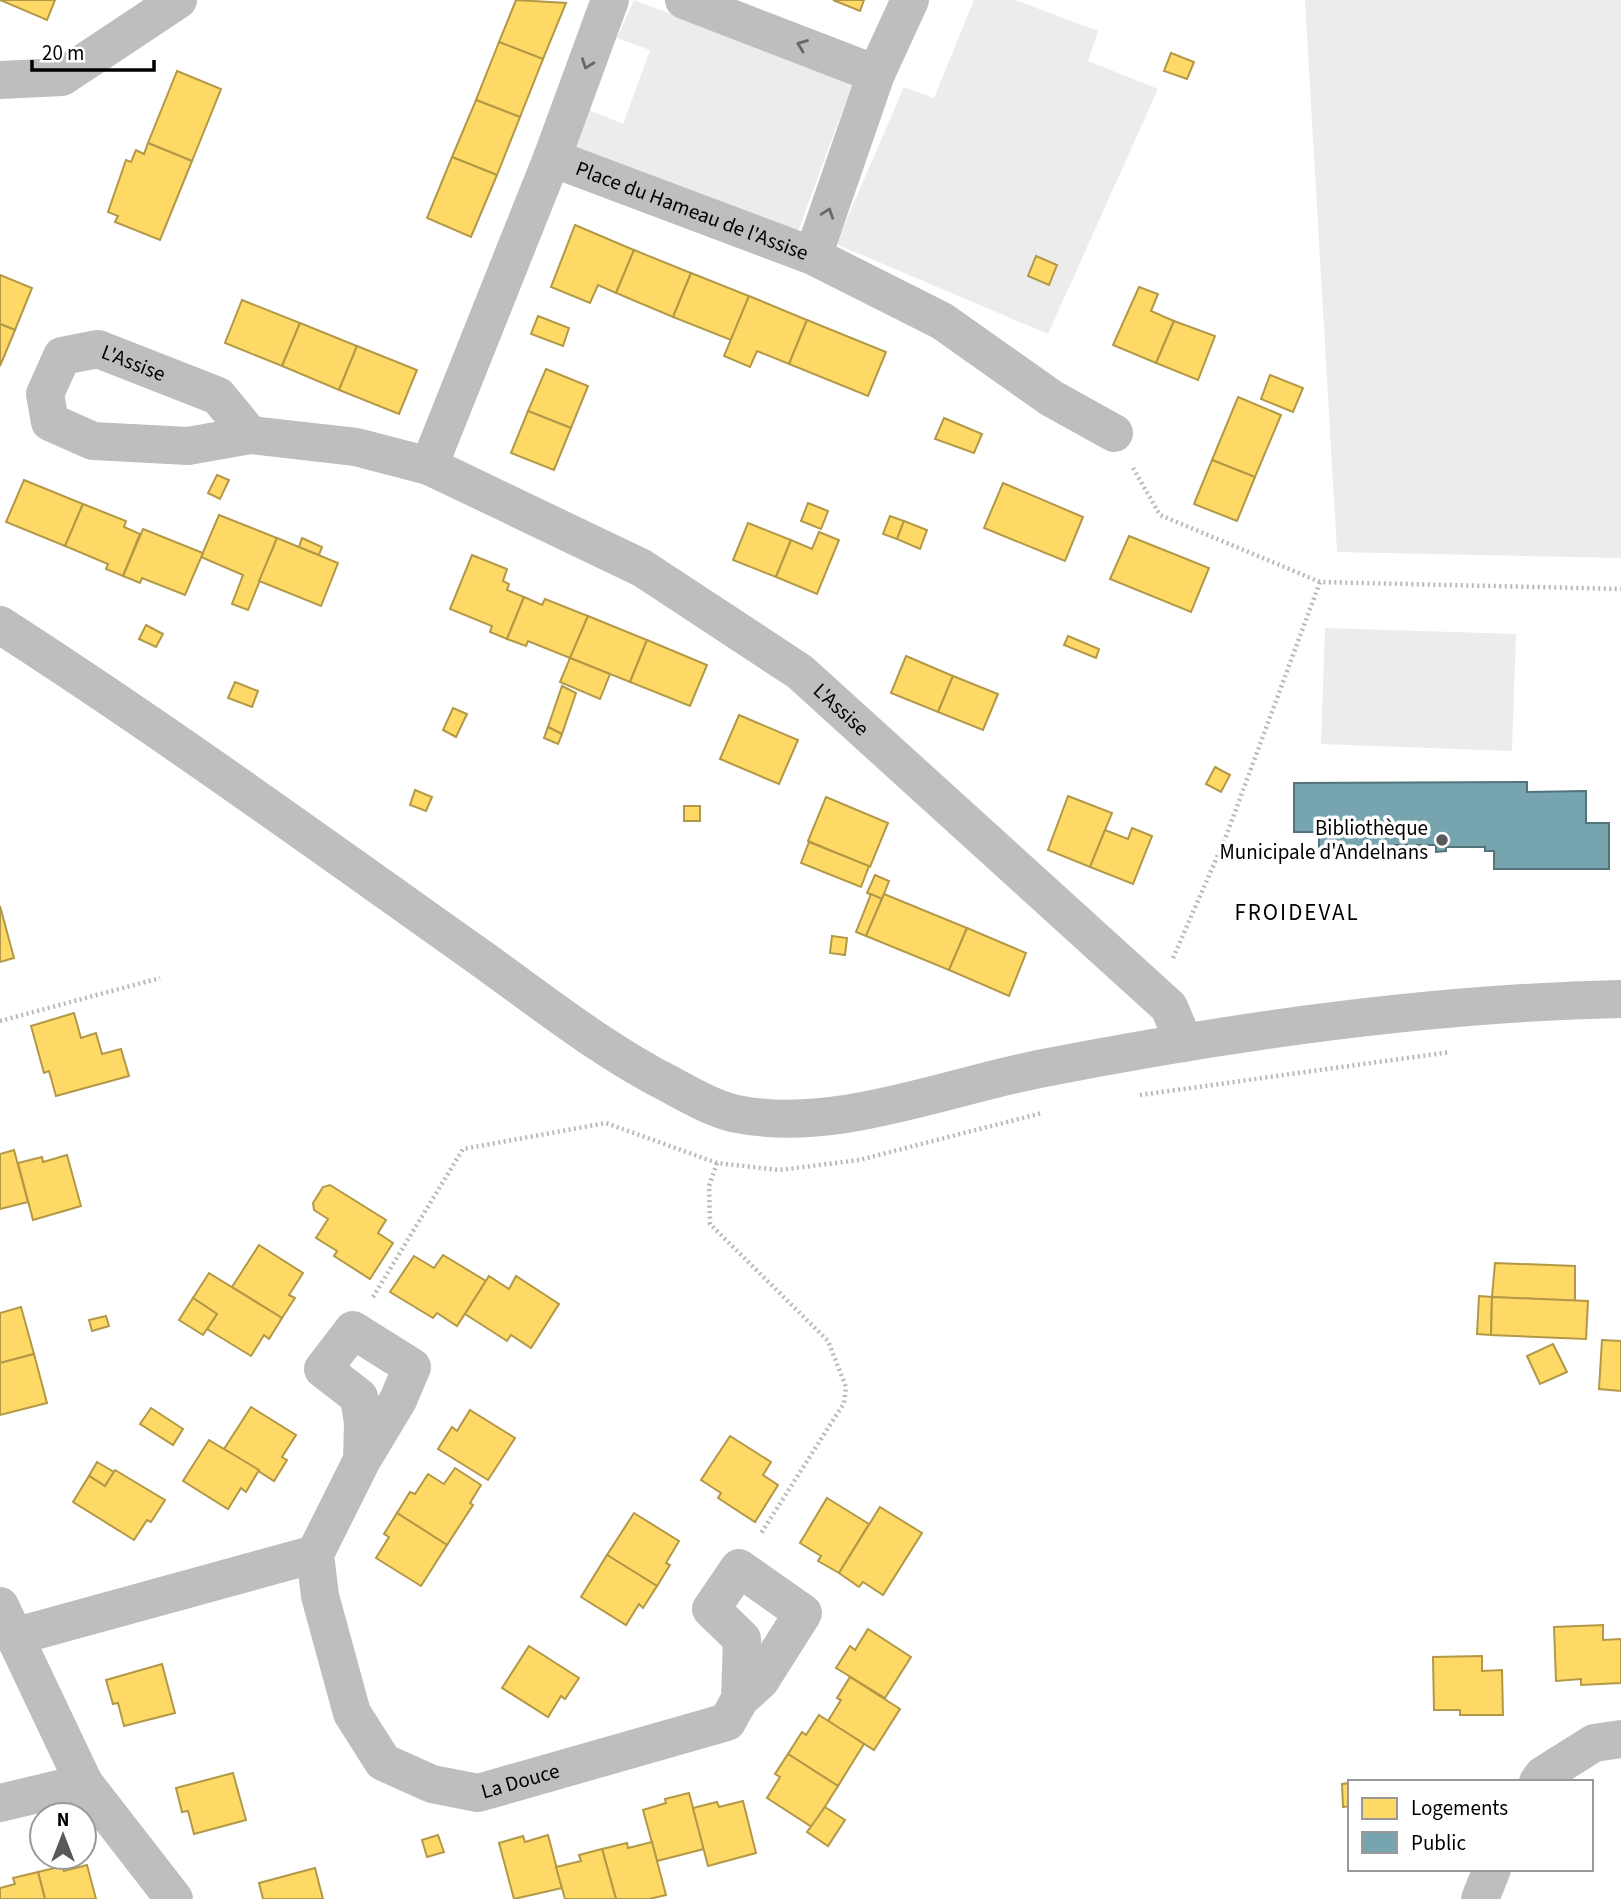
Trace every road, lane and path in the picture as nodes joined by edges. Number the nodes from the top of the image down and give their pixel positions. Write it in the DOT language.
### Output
graph roads {
  1 [pos="177,0"];
  2 [pos="610,0"];
  3 [pos="684,0"];
  4 [pos="909,0"];
  5 [pos="876,74"];
  6 [pos="0,80"];
  7 [pos="552,158"];
  8 [pos="813,256"];
  9 [pos="1114,433"];
  10 [pos="250,435"];
  11 [pos="429,466"];
  12 [pos="1320,582"];
  13 [pos="1621,589"];
  14 [pos="0,625"];
  15 [pos="160,978"];
  16 [pos="1149,989"];
  17 [pos="1621,999"];
  18 [pos="0,1021"];
  19 [pos="1184,1043"];
  20 [pos="1452,1052"];
  21 [pos="1126,1096"];
  22 [pos="1045,1112"];
  23 [pos="717,1163"];
  24 [pos="353,1330"];
  25 [pos="362,1460"];
  26 [pos="315,1554"];
  27 [pos="739,1568"];
  28 [pos="6,1621"];
  29 [pos="740,1699"];
  30 [pos="1621,1739"];
  31 [pos="1539,1780"];
  32 [pos="84,1783"];
  33 [pos="0,1803"];
  34 [pos="1491,1871"];
  35 [pos="174,1899"];
  36 [pos="1480,1899"];
  1 -- 6 [label="street"];
  2 -- 7 [label="street, Place du Hameau de l'Assise, one-way"];
  5 -- 3 [label="street, one-way"];
  4 -- 5 [label="street"];
  8 -- 5 [label="street, Place du Hameau de l'Assise, one-way"];
  7 -- 8 [label="street, Place du Hameau de l'Assise"];
  7 -- 11 [label="street"];
  8 -- 9 [label="street"];
  9 -- 12 [label="path"];
  10 -- 10 [label="street, L'Assise"];
  10 -- 11 [label="street, L'Assise"];
  11 -- 16 [label="street, L'Assise"];
  12 -- 13 [label="path"];
  12 -- 16 [label="path"];
  14 -- 19 [label="street"];
  15 -- 18 [label="path"];
  16 -- 19 [label="street, L'Assise"];
  17 -- 19 [label="street"];
  20 -- 21 [label="path"];
  22 -- 23 [label="path"];
  23 -- 24 [label="path"];
  23 -- 27 [label="path"];
  24 -- 25 [label="street"];
  24 -- 25 [label="street"];
  25 -- 26 [label="street"];
  26 -- 28 [label="street"];
  26 -- 29 [label="street, La Douce"];
  27 -- 29 [label="street"];
  27 -- 29 [label="street, La Douce"];
  28 -- 32 [label="street"];
  30 -- 31 [label="street"];
  32 -- 33 [label="street"];
  32 -- 35 [label="street"];
  34 -- 36 [label="street"];
}
